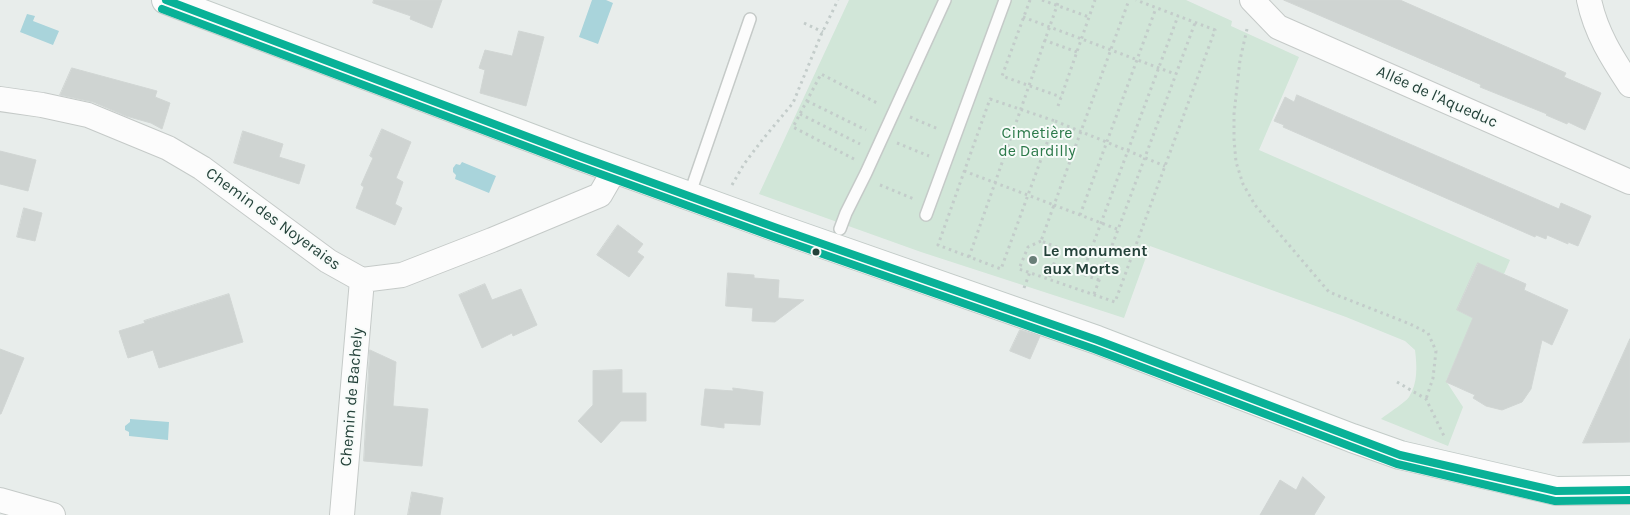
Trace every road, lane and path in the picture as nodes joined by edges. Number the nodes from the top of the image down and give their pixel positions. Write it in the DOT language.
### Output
graph roads {
  1 [pos="166,0"];
  2 [pos="838,0"];
  3 [pos="945,0"];
  4 [pos="1005,0"];
  5 [pos="1030,0"];
  6 [pos="1042,0"];
  7 [pos="1059,0"];
  8 [pos="1095,0"];
  9 [pos="1128,0"];
  10 [pos="1136,0"];
  11 [pos="1252,0"];
  12 [pos="1589,0"];
  13 [pos="1057,5"];
  14 [pos="1156,8"];
  15 [pos="1178,16"];
  16 [pos="1089,17"];
  17 [pos="1023,18"];
  18 [pos="750,19"];
  19 [pos="804,23"];
  20 [pos="1195,23"];
  21 [pos="1049,27"];
  22 [pos="1248,27"];
  23 [pos="822,32"];
  24 [pos="1082,39"];
  25 [pos="1044,40"];
  26 [pos="1111,49"];
  27 [pos="1077,52"];
  28 [pos="1137,59"];
  29 [pos="1158,68"];
  30 [pos="1175,74"];
  31 [pos="1028,85"];
  32 [pos="1630,85"];
  33 [pos="1061,97"];
  34 [pos="0,99"];
  35 [pos="807,101"];
  36 [pos="1058,106"];
  37 [pos="1020,109"];
  38 [pos="895,111"];
  39 [pos="800,114"];
  40 [pos="1055,121"];
  41 [pos="1080,132"];
  42 [pos="955,136"];
  43 [pos="883,137"];
  44 [pos="1106,142"];
  45 [pos="1127,151"];
  46 [pos="876,152"];
  47 [pos="1144,157"];
  48 [pos="946,162"];
  49 [pos="870,166"];
  50 [pos="1165,166"];
  51 [pos="615,169"];
  52 [pos="964,171"];
  53 [pos="864,178"];
  54 [pos="995,182"];
  55 [pos="1630,182"];
  56 [pos="728,192"];
  57 [pos="1028,195"];
  58 [pos="689,196"];
  59 [pos="1054,205"];
  60 [pos="928,210"];
  61 [pos="1080,215"];
  62 [pos="1101,223"];
  63 [pos="840,229"];
  64 [pos="1117,229"];
  65 [pos="1041,241"];
  66 [pos="969,257"];
  67 [pos="1030,272"];
  68 [pos="1048,279"];
  69 [pos="362,280"];
  70 [pos="1099,280"];
  71 [pos="1023,291"];
  72 [pos="1094,294"];
  73 [pos="1397,382"];
  74 [pos="1426,399"];
  75 [pos="1446,440"];
  76 [pos="1630,490"];
  77 [pos="0,500"];
  78 [pos="53,515"];
  79 [pos="342,515"];
  1 -- 51 [label="street"];
  2 -- 23 [label="path"];
  3 -- 38 [label="lane"];
  4 -- 42 [label="lane"];
  5 -- 17 [label="path"];
  6 -- 13 [label="path"];
  7 -- 13 [label="path"];
  8 -- 16 [label="path"];
  9 -- 26 [label="path"];
  10 -- 14 [label="path"];
  11 -- 55 [label="street, Allée de l'Aqueduc"];
  12 -- 32 [label="street"];
  13 -- 16 [label="path"];
  13 -- 21 [label="path"];
  14 -- 15 [label="path"];
  14 -- 28 [label="path"];
  15 -- 20 [label="path"];
  15 -- 29 [label="path"];
  16 -- 24 [label="path"];
  17 -- 21 [label="path"];
  17 -- 31 [label="path"];
  18 -- 58 [label="lane"];
  19 -- 23 [label="path"];
  20 -- 30 [label="path"];
  20 -- 50 [label="path"];
  21 -- 24 [label="path"];
  21 -- 25 [label="path"];
  22 -- 74 [label="path"];
  23 -- 56 [label="path"];
  24 -- 26 [label="path"];
  24 -- 27 [label="path"];
  25 -- 27 [label="path"];
  25 -- 31 [label="path"];
  26 -- 28 [label="path"];
  26 -- 41 [label="path"];
  27 -- 33 [label="path"];
  28 -- 29 [label="path"];
  28 -- 44 [label="path"];
  29 -- 30 [label="path"];
  29 -- 45 [label="path"];
  30 -- 47 [label="path"];
  31 -- 33 [label="path"];
  31 -- 37 [label="path"];
  33 -- 36 [label="path"];
  34 -- 69 [label="street, Chemin des Noyeraies"];
  35 -- 38 [label="path"];
  35 -- 39 [label="path"];
  35 -- 43 [label="path"];
  37 -- 40 [label="path"];
  37 -- 52 [label="path"];
  37 -- 54 [label="path"];
  38 -- 42 [label="path"];
  38 -- 43 [label="lane"];
  39 -- 46 [label="path"];
  39 -- 49 [label="path"];
  40 -- 41 [label="path"];
  40 -- 57 [label="path"];
  41 -- 44 [label="path"];
  41 -- 59 [label="path"];
  42 -- 48 [label="lane"];
  43 -- 46 [label="lane"];
  43 -- 48 [label="path"];
  44 -- 45 [label="path"];
  44 -- 61 [label="path"];
  45 -- 47 [label="path"];
  45 -- 62 [label="path"];
  46 -- 49 [label="lane"];
  47 -- 50 [label="path"];
  47 -- 64 [label="path"];
  48 -- 60 [label="lane"];
  49 -- 53 [label="lane"];
  50 -- 72 [label="path"];
  51 -- 58 [label="street"];
  51 -- 69 [label="street"];
  52 -- 54 [label="path"];
  52 -- 66 [label="path"];
  53 -- 60 [label="path"];
  53 -- 63 [label="lane"];
  54 -- 57 [label="path"];
  54 -- 66 [label="path"];
  57 -- 59 [label="path"];
  57 -- 66 [label="path"];
  58 -- 76 [label="street"];
  59 -- 61 [label="path"];
  59 -- 65 [label="path"];
  61 -- 62 [label="path"];
  62 -- 64 [label="path"];
  62 -- 70 [label="path"];
  64 -- 70 [label="path"];
  65 -- 67 [label="path"];
  65 -- 68 [label="path"];
  67 -- 68 [label="path"];
  67 -- 71 [label="path"];
  68 -- 72 [label="path"];
  69 -- 79 [label="street, Chemin de Bachely"];
  70 -- 72 [label="path"];
  73 -- 74 [label="path"];
  74 -- 75 [label="path"];
  77 -- 78 [label="street"];
}
